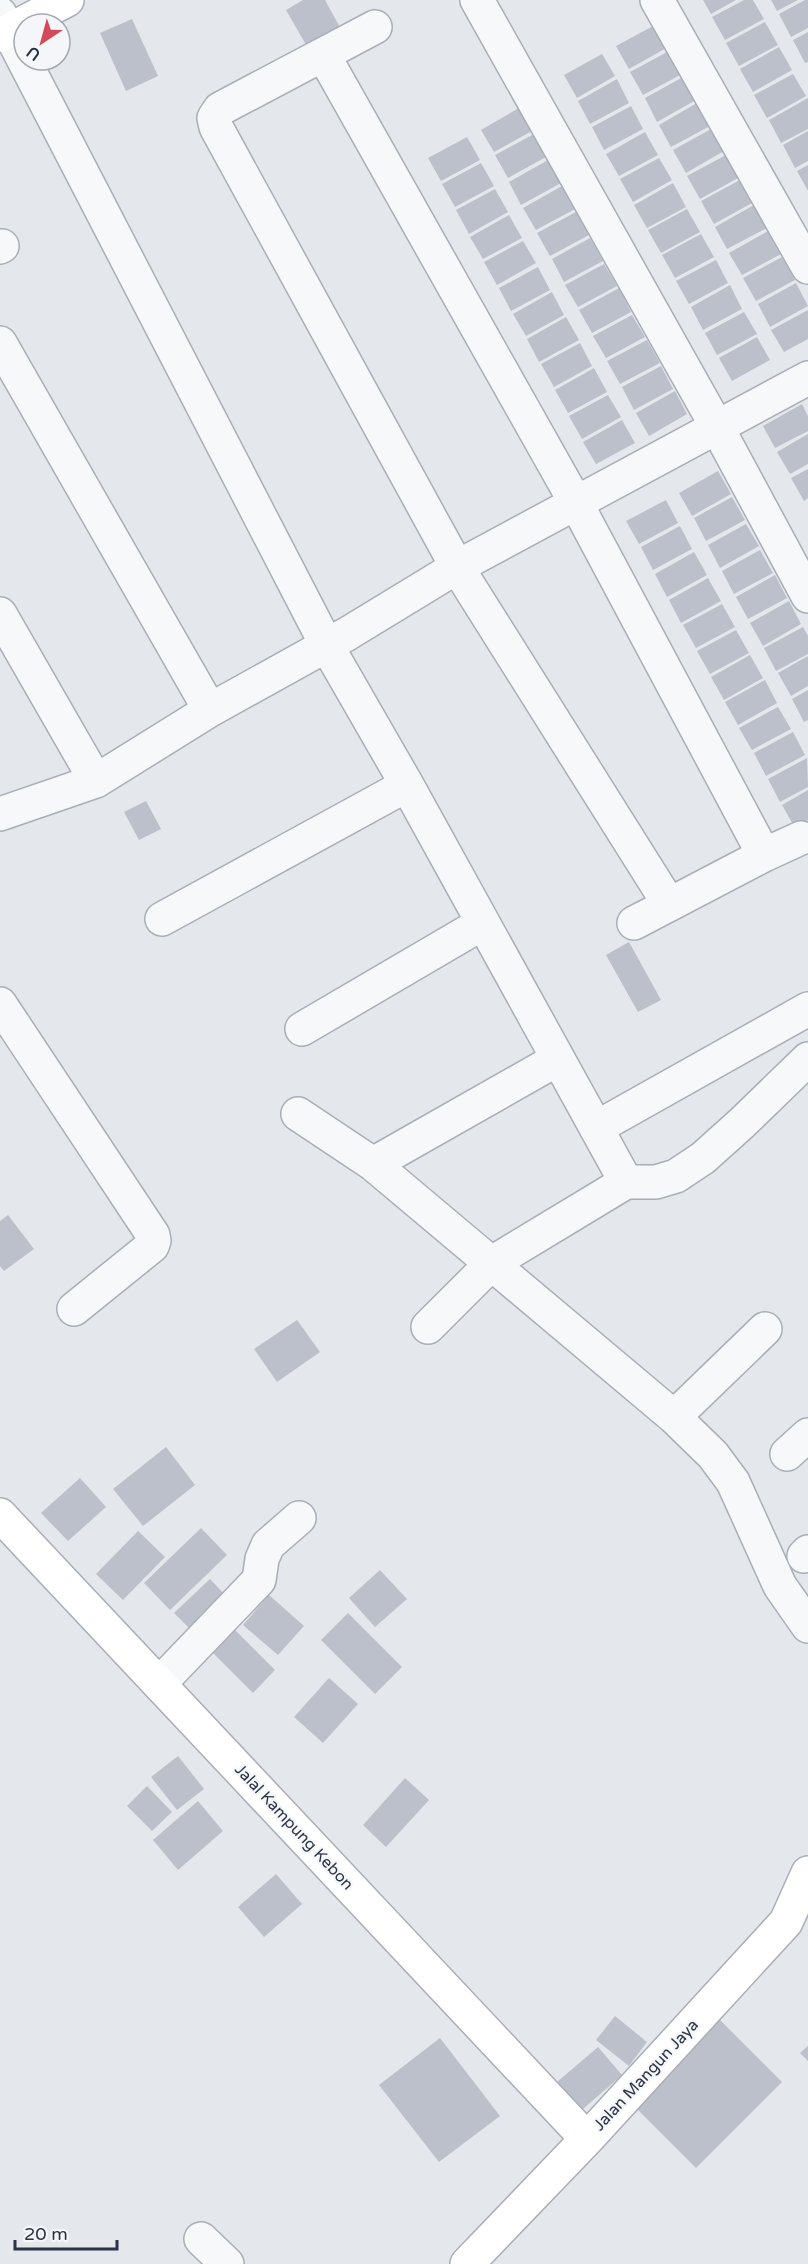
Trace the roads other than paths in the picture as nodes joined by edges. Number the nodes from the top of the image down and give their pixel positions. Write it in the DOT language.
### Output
graph roads {
  1 [pos="67,0"];
  2 [pos="477,0"];
  3 [pos="657,0"];
  4 [pos="3,27"];
  5 [pos="375,27"];
  6 [pos="324,56"];
  7 [pos="808,267"];
  8 [pos="0,343"];
  9 [pos="808,378"];
  10 [pos="717,427"];
  11 [pos="576,503"];
  12 [pos="457,567"];
  13 [pos="808,596"];
  14 [pos="0,614"];
  15 [pos="327,646"];
  16 [pos="210,710"];
  17 [pos="96,781"];
  18 [pos="407,785"];
  19 [pos="0,814"];
  20 [pos="801,838"];
  21 [pos="764,855"];
  22 [pos="669,904"];
  23 [pos="162,919"];
  24 [pos="483,923"];
  25 [pos="634,923"];
  26 [pos="0,1004"];
  27 [pos="808,1009"];
  28 [pos="302,1029"];
  29 [pos="558,1059"];
  30 [pos="808,1059"];
  31 [pos="298,1114"];
  32 [pos="596,1128"];
  33 [pos="373,1164"];
  34 [pos="626,1182"];
  35 [pos="492,1263"];
  36 [pos="74,1309"];
  37 [pos="428,1327"];
  38 [pos="765,1329"];
  39 [pos="674,1417"];
  40 [pos="0,1515"];
  41 [pos="299,1518"];
  42 [pos="808,1626"];
  43 [pos="159,1684"];
  44 [pos="808,1873"];
  45 [pos="587,2139"];
  46 [pos="201,2239"];
  47 [pos="227,2264"];
  48 [pos="467,2264"];
  1 -- 4 [label="street"];
  2 -- 10 [label="street"];
  3 -- 7 [label="street"];
  4 -- 15 [label="street"];
  5 -- 6 [label="street"];
  6 -- 11 [label="street"];
  6 -- 12 [label="street"];
  8 -- 16 [label="street"];
  9 -- 10 [label="street"];
  10 -- 11 [label="street"];
  10 -- 13 [label="street"];
  11 -- 12 [label="street"];
  11 -- 21 [label="street"];
  12 -- 15 [label="street"];
  12 -- 22 [label="street"];
  14 -- 17 [label="street"];
  15 -- 16 [label="street"];
  15 -- 18 [label="street"];
  16 -- 17 [label="street"];
  17 -- 19 [label="street"];
  18 -- 23 [label="street"];
  18 -- 24 [label="street"];
  20 -- 21 [label="street"];
  21 -- 22 [label="street"];
  22 -- 25 [label="street"];
  24 -- 28 [label="street"];
  24 -- 29 [label="street"];
  26 -- 36 [label="street"];
  27 -- 32 [label="street"];
  29 -- 32 [label="street"];
  29 -- 33 [label="street"];
  30 -- 34 [label="street"];
  31 -- 33 [label="street"];
  32 -- 34 [label="street"];
  33 -- 35 [label="street"];
  34 -- 35 [label="street"];
  35 -- 37 [label="street"];
  35 -- 39 [label="street"];
  38 -- 39 [label="street"];
  39 -- 42 [label="street"];
  40 -- 43 [label="street, Jalal Kampung Kebon"];
  41 -- 43 [label="street"];
  43 -- 45 [label="street, Jalal Kampung Kebon"];
  44 -- 45 [label="street, Jalan Mangun Jaya"];
  45 -- 48 [label="street, Jalan Mangun Jaya"];
  46 -- 47 [label="street"];
}
